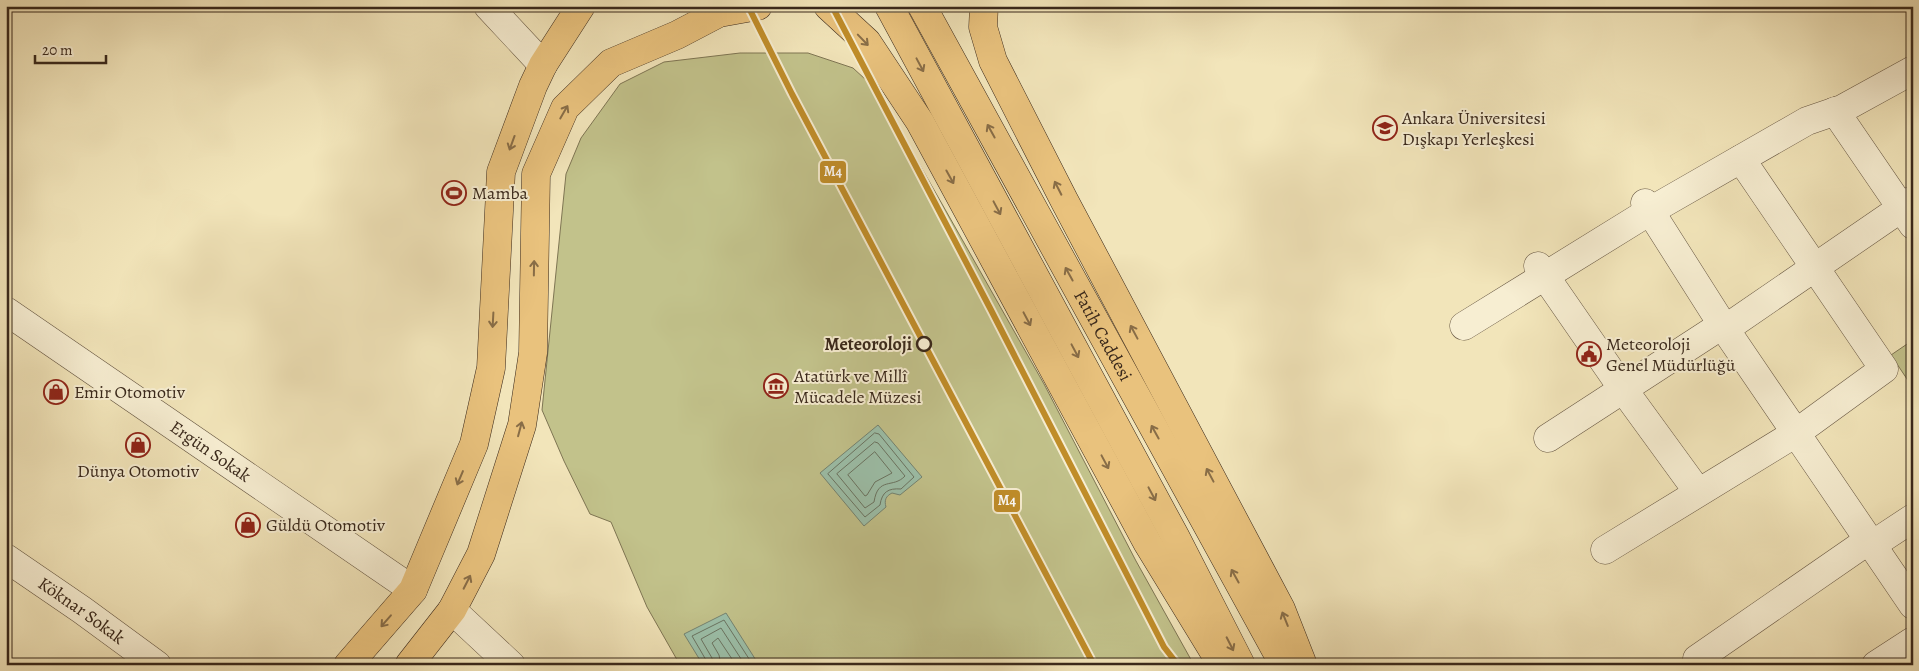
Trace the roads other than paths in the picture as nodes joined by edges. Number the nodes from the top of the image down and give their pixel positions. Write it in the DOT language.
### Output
graph roads {
  1 [pos="488,6"];
  2 [pos="581,6"];
  3 [pos="758,6"];
  4 [pos="828,6"];
  5 [pos="889,6"];
  6 [pos="922,6"];
  7 [pos="984,6"];
  8 [pos="543,65"];
  9 [pos="1913,70"];
  10 [pos="1835,111"];
  11 [pos="1741,159"];
  12 [pos="1647,207"];
  13 [pos="1909,211"];
  14 [pos="1815,267"];
  15 [pos="1542,271"];
  16 [pos="6,311"];
  17 [pos="1464,326"];
  18 [pos="1724,327"];
  19 [pos="1623,390"];
  20 [pos="1796,433"];
  21 [pos="1548,438"];
  22 [pos="1698,492"];
  23 [pos="1913,518"];
  24 [pos="1870,543"];
  25 [pos="1605,550"];
  26 [pos="6,558"];
  27 [pos="413,590"];
  28 [pos="1913,605"];
  29 [pos="452,610"];
  30 [pos="1913,641"];
  31 [pos="1697,659"];
  32 [pos="157,665"];
  33 [pos="348,665"];
  34 [pos="409,665"];
  35 [pos="511,665"];
  36 [pos="1222,665"];
  37 [pos="1241,665"];
  38 [pos="1284,665"];
  39 [pos="1303,665"];
  40 [pos="1876,665"];
  1 -- 8 [label="street"];
  2 -- 8 [label="main road"];
  29 -- 3 [label="main road, one-way"];
  4 -- 36 [label="main road, one-way"];
  5 -- 37 [label="main road, Fatih Caddesi, one-way"];
  38 -- 6 [label="main road, Fatih Caddesi, one-way"];
  39 -- 7 [label="main road, one-way"];
  8 -- 27 [label="main road, one-way"];
  9 -- 10 [label="street"];
  10 -- 11 [label="street"];
  10 -- 13 [label="street"];
  11 -- 12 [label="street"];
  11 -- 14 [label="street"];
  12 -- 15 [label="street"];
  12 -- 18 [label="street"];
  13 -- 14 [label="street"];
  14 -- 18 [label="street"];
  14 -- 20 [label="street"];
  15 -- 17 [label="street"];
  15 -- 19 [label="street"];
  16 -- 27 [label="street, Ergün Sokak"];
  18 -- 19 [label="street"];
  18 -- 20 [label="street"];
  19 -- 21 [label="street"];
  19 -- 22 [label="street"];
  20 -- 22 [label="street"];
  20 -- 24 [label="street"];
  22 -- 25 [label="street"];
  23 -- 24 [label="street"];
  24 -- 28 [label="street"];
  24 -- 31 [label="street"];
  26 -- 32 [label="street, Köknar Sokak"];
  27 -- 33 [label="main road, one-way"];
  29 -- 34 [label="main road"];
  29 -- 35 [label="street"];
  30 -- 40 [label="street"];
}
